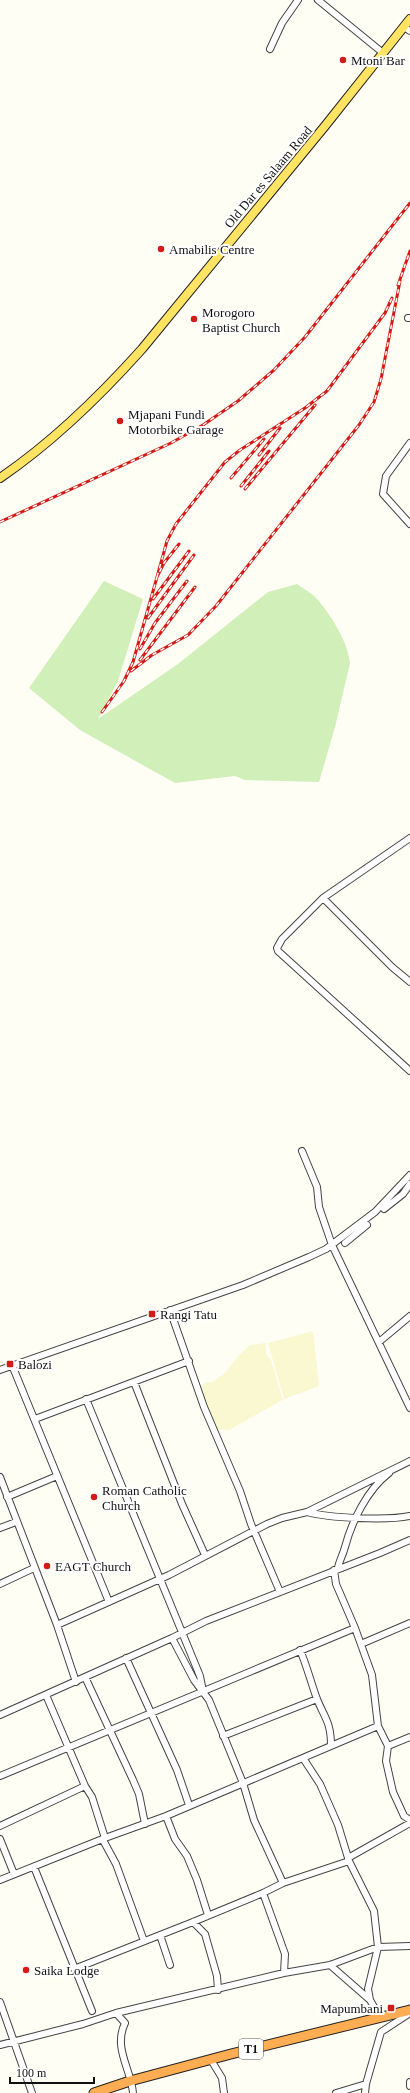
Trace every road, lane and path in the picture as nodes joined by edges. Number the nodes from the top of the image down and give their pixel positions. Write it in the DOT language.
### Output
graph roads {
  1 [pos="298,0"];
  2 [pos="318,0"];
  3 [pos="410,19"];
  4 [pos="407,29"];
  5 [pos="270,49"];
  6 [pos="383,53"];
  7 [pos="410,444"];
  8 [pos="0,478"];
  9 [pos="410,524"];
  10 [pos="410,838"];
  11 [pos="324,898"];
  12 [pos="410,982"];
  13 [pos="410,1071"];
  14 [pos="302,1151"];
  15 [pos="410,1176"];
  16 [pos="410,1184"];
  17 [pos="345,1243"];
  18 [pos="332,1245"];
  19 [pos="170,1310"];
  20 [pos="410,1316"];
  21 [pos="379,1342"];
  22 [pos="188,1361"];
  23 [pos="12,1365"];
  24 [pos="0,1370"];
  25 [pos="134,1382"];
  26 [pos="86,1399"];
  27 [pos="410,1408"];
  28 [pos="35,1419"];
  29 [pos="410,1461"];
  30 [pos="397,1467"];
  31 [pos="57,1476"];
  32 [pos="0,1477"];
  33 [pos="7,1497"];
  34 [pos="307,1512"];
  35 [pos="410,1516"];
  36 [pos="357,1517"];
  37 [pos="16,1522"];
  38 [pos="0,1528"];
  39 [pos="254,1531"];
  40 [pos="410,1540"];
  41 [pos="205,1555"];
  42 [pos="34,1568"];
  43 [pos="336,1569"];
  44 [pos="159,1579"];
  45 [pos="0,1584"];
  46 [pos="280,1592"];
  47 [pos="109,1602"];
  48 [pos="410,1623"];
  49 [pos="57,1625"];
  50 [pos="355,1628"];
  51 [pos="182,1634"];
  52 [pos="172,1638"];
  53 [pos="361,1644"];
  54 [pos="300,1650"];
  55 [pos="126,1658"];
  56 [pos="85,1677"];
  57 [pos="76,1682"];
  58 [pos="203,1691"];
  59 [pos="46,1695"];
  60 [pos="317,1699"];
  61 [pos="151,1713"];
  62 [pos="0,1715"];
  63 [pos="378,1726"];
  64 [pos="109,1730"];
  65 [pos="223,1736"];
  66 [pos="410,1737"];
  67 [pos="331,1746"];
  68 [pos="388,1746"];
  69 [pos="69,1747"];
  70 [pos="303,1758"];
  71 [pos="0,1776"];
  72 [pos="243,1783"];
  73 [pos="85,1786"];
  74 [pos="189,1805"];
  75 [pos="166,1816"];
  76 [pos="410,1820"];
  77 [pos="410,1823"];
  78 [pos="145,1824"];
  79 [pos="0,1826"];
  80 [pos="0,1839"];
  81 [pos="104,1839"];
  82 [pos="349,1859"];
  83 [pos="34,1867"];
  84 [pos="14,1874"];
  85 [pos="0,1880"];
  86 [pos="283,1882"];
  87 [pos="263,1893"];
  88 [pos="208,1915"];
  89 [pos="193,1922"];
  90 [pos="160,1935"];
  91 [pos="144,1941"];
  92 [pos="410,1946"];
  93 [pos="378,1947"];
  94 [pos="170,1964"];
  95 [pos="330,1965"];
  96 [pos="74,1969"];
  97 [pos="284,1973"];
  98 [pos="218,1990"];
  99 [pos="370,2000"];
  100 [pos="0,2002"];
  101 [pos="410,2010"];
  102 [pos="92,2012"];
  103 [pos="116,2013"];
  104 [pos="410,2013"];
  105 [pos="380,2017"];
  106 [pos="14,2041"];
  107 [pos="0,2045"];
  108 [pos="211,2060"];
  109 [pos="130,2081"];
  110 [pos="410,2082"];
  111 [pos="366,2084"];
  112 [pos="410,2086"];
  113 [pos="32,2093"];
  114 [pos="94,2093"];
  115 [pos="133,2093"];
  116 [pos="224,2093"];
  117 [pos="336,2093"];
  118 [pos="365,2093"];
  1 -- 5 [label="street"];
  2 -- 6 [label="street"];
  3 -- 4 [label="main road, Old Dar es Salaam Road"];
  4 -- 6 [label="main road, Old Dar es Salaam Road"];
  6 -- 8 [label="main road, Old Dar es Salaam Road"];
  7 -- 9 [label="street"];
  10 -- 11 [label="street"];
  11 -- 12 [label="street"];
  11 -- 13 [label="street"];
  14 -- 18 [label="street"];
  15 -- 18 [label="street"];
  16 -- 17 [label="street"];
  18 -- 19 [label="street"];
  18 -- 21 [label="street"];
  19 -- 22 [label="street"];
  19 -- 23 [label="street"];
  20 -- 21 [label="street"];
  21 -- 27 [label="street"];
  22 -- 25 [label="street"];
  22 -- 39 [label="street"];
  23 -- 24 [label="street"];
  23 -- 28 [label="street"];
  25 -- 26 [label="street"];
  25 -- 41 [label="street"];
  26 -- 28 [label="street"];
  26 -- 44 [label="street"];
  28 -- 31 [label="street"];
  29 -- 30 [label="street"];
  30 -- 34 [label="street"];
  30 -- 36 [label="street"];
  31 -- 33 [label="street"];
  31 -- 47 [label="street"];
  32 -- 33 [label="street"];
  33 -- 37 [label="street"];
  34 -- 36 [label="street"];
  34 -- 39 [label="street"];
  35 -- 36 [label="street"];
  36 -- 43 [label="street"];
  37 -- 38 [label="street"];
  37 -- 42 [label="street"];
  39 -- 41 [label="street"];
  39 -- 46 [label="street"];
  40 -- 43 [label="street"];
  41 -- 44 [label="street"];
  42 -- 45 [label="street"];
  42 -- 49 [label="street"];
  43 -- 46 [label="street"];
  43 -- 50 [label="street"];
  44 -- 47 [label="street"];
  44 -- 51 [label="street"];
  46 -- 51 [label="street"];
  47 -- 49 [label="street"];
  48 -- 53 [label="street"];
  49 -- 57 [label="street"];
  50 -- 53 [label="street"];
  50 -- 54 [label="street"];
  51 -- 52 [label="street"];
  51 -- 58 [label="street"];
  52 -- 55 [label="street"];
  52 -- 58 [label="street"];
  53 -- 63 [label="street"];
  54 -- 58 [label="street"];
  54 -- 60 [label="street"];
  55 -- 56 [label="street"];
  55 -- 61 [label="street"];
  56 -- 57 [label="street"];
  56 -- 64 [label="street"];
  57 -- 59 [label="street"];
  58 -- 61 [label="street"];
  58 -- 65 [label="street"];
  59 -- 62 [label="street"];
  59 -- 69 [label="street"];
  60 -- 65 [label="street"];
  60 -- 67 [label="street"];
  61 -- 64 [label="street"];
  61 -- 74 [label="street"];
  63 -- 67 [label="street"];
  63 -- 68 [label="street"];
  64 -- 69 [label="street"];
  64 -- 78 [label="street"];
  65 -- 72 [label="street"];
  66 -- 68 [label="street"];
  67 -- 70 [label="street"];
  68 -- 76 [label="street"];
  69 -- 71 [label="street"];
  69 -- 73 [label="street"];
  70 -- 72 [label="street"];
  70 -- 82 [label="street"];
  72 -- 74 [label="street"];
  72 -- 86 [label="street"];
  73 -- 79 [label="street"];
  73 -- 81 [label="street"];
  74 -- 75 [label="street"];
  75 -- 78 [label="street"];
  75 -- 88 [label="street"];
  77 -- 82 [label="street"];
  78 -- 81 [label="street"];
  80 -- 84 [label="street"];
  81 -- 83 [label="street"];
  81 -- 91 [label="street"];
  82 -- 86 [label="street"];
  82 -- 93 [label="street"];
  83 -- 84 [label="street"];
  83 -- 96 [label="street"];
  84 -- 85 [label="street"];
  86 -- 87 [label="street"];
  87 -- 88 [label="street"];
  87 -- 97 [label="street"];
  88 -- 89 [label="street"];
  89 -- 90 [label="street"];
  89 -- 98 [label="street"];
  90 -- 91 [label="street"];
  90 -- 94 [label="street"];
  91 -- 96 [label="street"];
  92 -- 93 [label="street"];
  93 -- 95 [label="street"];
  93 -- 99 [label="street"];
  95 -- 97 [label="street"];
  95 -- 99 [label="street"];
  96 -- 102 [label="street"];
  97 -- 98 [label="street"];
  98 -- 103 [label="street"];
  99 -- 105 [label="street"];
  100 -- 106 [label="street"];
  101 -- 105 [label="highway, T1"];
  103 -- 106 [label="street"];
  103 -- 109 [label="street"];
  104 -- 111 [label="street"];
  105 -- 108 [label="highway, T1"];
  106 -- 107 [label="street"];
  106 -- 113 [label="street"];
  108 -- 109 [label="highway, T1"];
  108 -- 116 [label="street"];
  109 -- 114 [label="highway, T1"];
  109 -- 115 [label="street"];
  110 -- 112 [label="street"];
  111 -- 117 [label="street"];
  111 -- 118 [label="street"];
}
